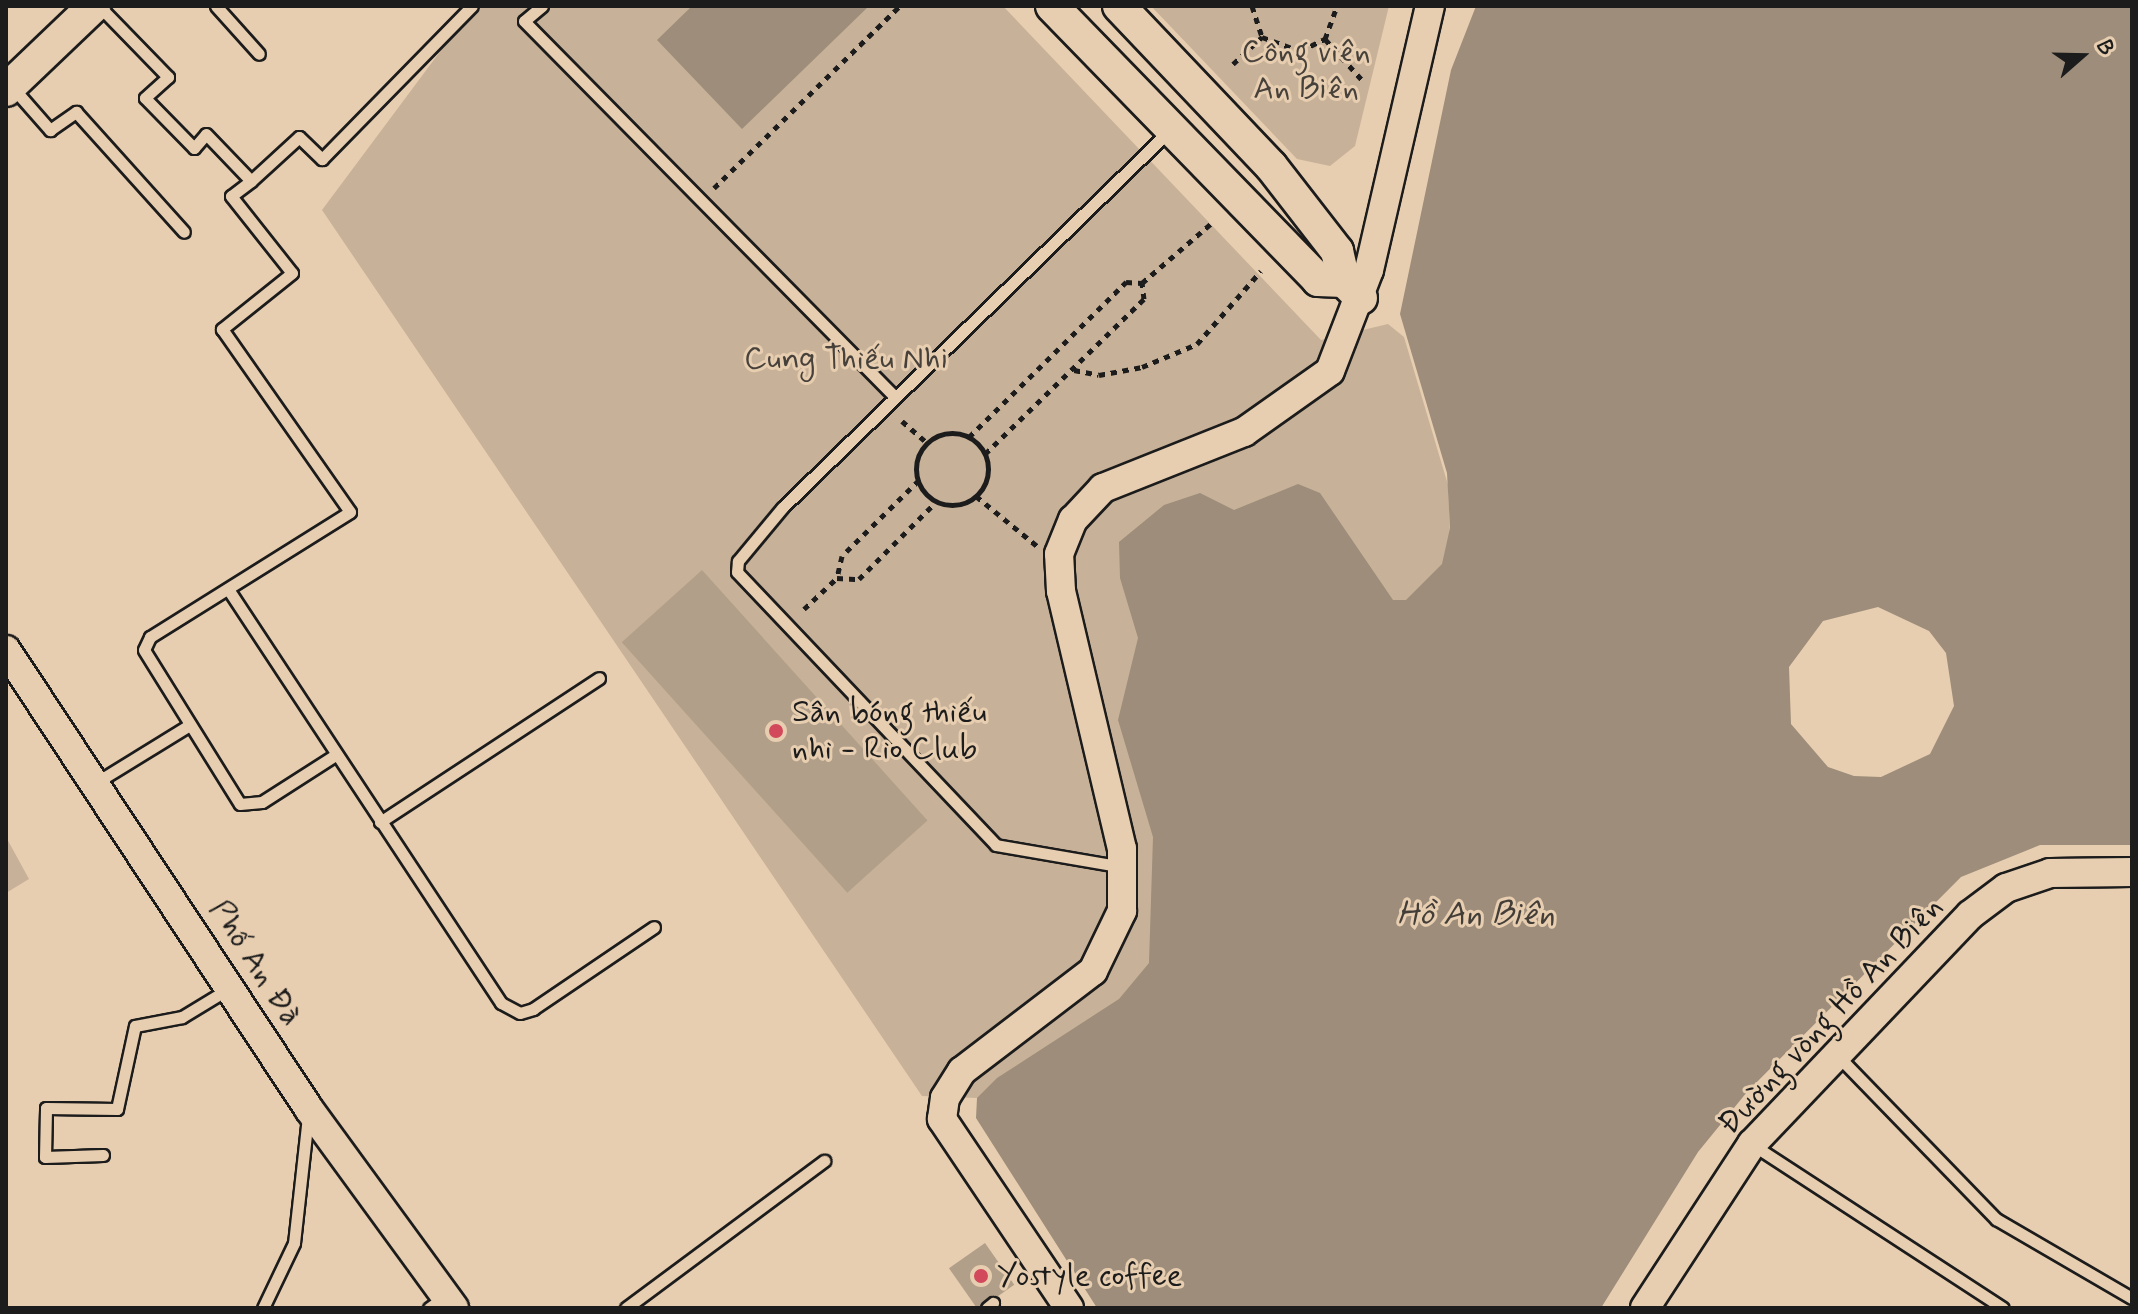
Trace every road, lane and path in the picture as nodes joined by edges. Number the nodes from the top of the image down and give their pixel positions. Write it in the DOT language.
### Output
graph roads {
  1 [pos="96,6"];
  2 [pos="216,6"];
  3 [pos="472,6"];
  4 [pos="542,6"];
  5 [pos="900,6"];
  6 [pos="1052,6"];
  7 [pos="1119,6"];
  8 [pos="1252,6"];
  9 [pos="1337,6"];
  10 [pos="1430,6"];
  11 [pos="1262,37"];
  12 [pos="1325,39"];
  13 [pos="259,54"];
  14 [pos="1233,64"];
  15 [pos="1364,82"];
  16 [pos="8,87"];
  17 [pos="1169,130"];
  18 [pos="251,181"];
  19 [pos="714,188"];
  20 [pos="1213,222"];
  21 [pos="184,232"];
  22 [pos="1261,271"];
  23 [pos="1142,283"];
  24 [pos="1353,290"];
  25 [pos="1074,370"];
  26 [pos="894,396"];
  27 [pos="902,421"];
  28 [pos="969,437"];
  29 [pos="927,443"];
  30 [pos="985,454"];
  31 [pos="919,480"];
  32 [pos="976,496"];
  33 [pos="937,501"];
  34 [pos="1040,548"];
  35 [pos="837,578"];
  36 [pos="228,589"];
  37 [pos="804,609"];
  38 [pos="8,661"];
  39 [pos="599,678"];
  40 [pos="188,726"];
  41 [pos="334,756"];
  42 [pos="97,782"];
  43 [pos="380,822"];
  44 [pos="1124,867"];
  45 [pos="2132,872"];
  46 [pos="654,927"];
  47 [pos="230,988"];
  48 [pos="1838,1056"];
  49 [pos="309,1109"];
  50 [pos="1752,1144"];
  51 [pos="103,1155"];
  52 [pos="824,1161"];
  53 [pos="2132,1298"];
  54 [pos="443,1304"];
  55 [pos="263,1308"];
  56 [pos="626,1308"];
  57 [pos="1069,1308"];
  58 [pos="1645,1308"];
  59 [pos="2003,1308"];
  1 -- 16 [label="main road"];
  1 -- 18 [label="lane"];
  2 -- 13 [label="lane"];
  3 -- 18 [label="lane"];
  4 -- 26 [label="lane"];
  5 -- 19 [label="path"];
  6 -- 17 [label="main road"];
  7 -- 24 [label="main road"];
  8 -- 11 [label="path"];
  9 -- 12 [label="path"];
  10 -- 24 [label="street"];
  11 -- 12 [label="path"];
  11 -- 14 [label="path"];
  12 -- 15 [label="path"];
  16 -- 21 [label="lane"];
  17 -- 24 [label="main road"];
  17 -- 26 [label="lane"];
  18 -- 36 [label="lane"];
  20 -- 23 [label="path"];
  22 -- 25 [label="path"];
  23 -- 25 [label="path"];
  23 -- 28 [label="path"];
  24 -- 44 [label="street"];
  25 -- 30 [label="path"];
  26 -- 44 [label="lane"];
  27 -- 29 [label="path"];
  28 -- 29 [label="path"];
  28 -- 30 [label="path"];
  29 -- 31 [label="path"];
  30 -- 32 [label="path"];
  31 -- 33 [label="path"];
  31 -- 35 [label="path"];
  32 -- 33 [label="path"];
  32 -- 34 [label="path"];
  33 -- 35 [label="path"];
  35 -- 37 [label="path"];
  36 -- 40 [label="lane"];
  36 -- 41 [label="lane"];
  38 -- 42 [label="street, Phố An Đà"];
  39 -- 43 [label="lane"];
  40 -- 41 [label="lane"];
  40 -- 42 [label="lane"];
  41 -- 43 [label="lane"];
  42 -- 47 [label="street, Phố An Đà"];
  43 -- 46 [label="lane"];
  44 -- 57 [label="street"];
  45 -- 48 [label="street, Đường vòng Hồ An Biên"];
  47 -- 49 [label="street, Phố An Đà"];
  47 -- 51 [label="lane"];
  48 -- 50 [label="street, Đường vòng Hồ An Biên"];
  48 -- 53 [label="lane"];
  49 -- 54 [label="street, Phố An Đà"];
  49 -- 55 [label="lane"];
  50 -- 58 [label="street, Đường vòng Hồ An Biên"];
  50 -- 59 [label="lane"];
  52 -- 56 [label="lane"];
}
